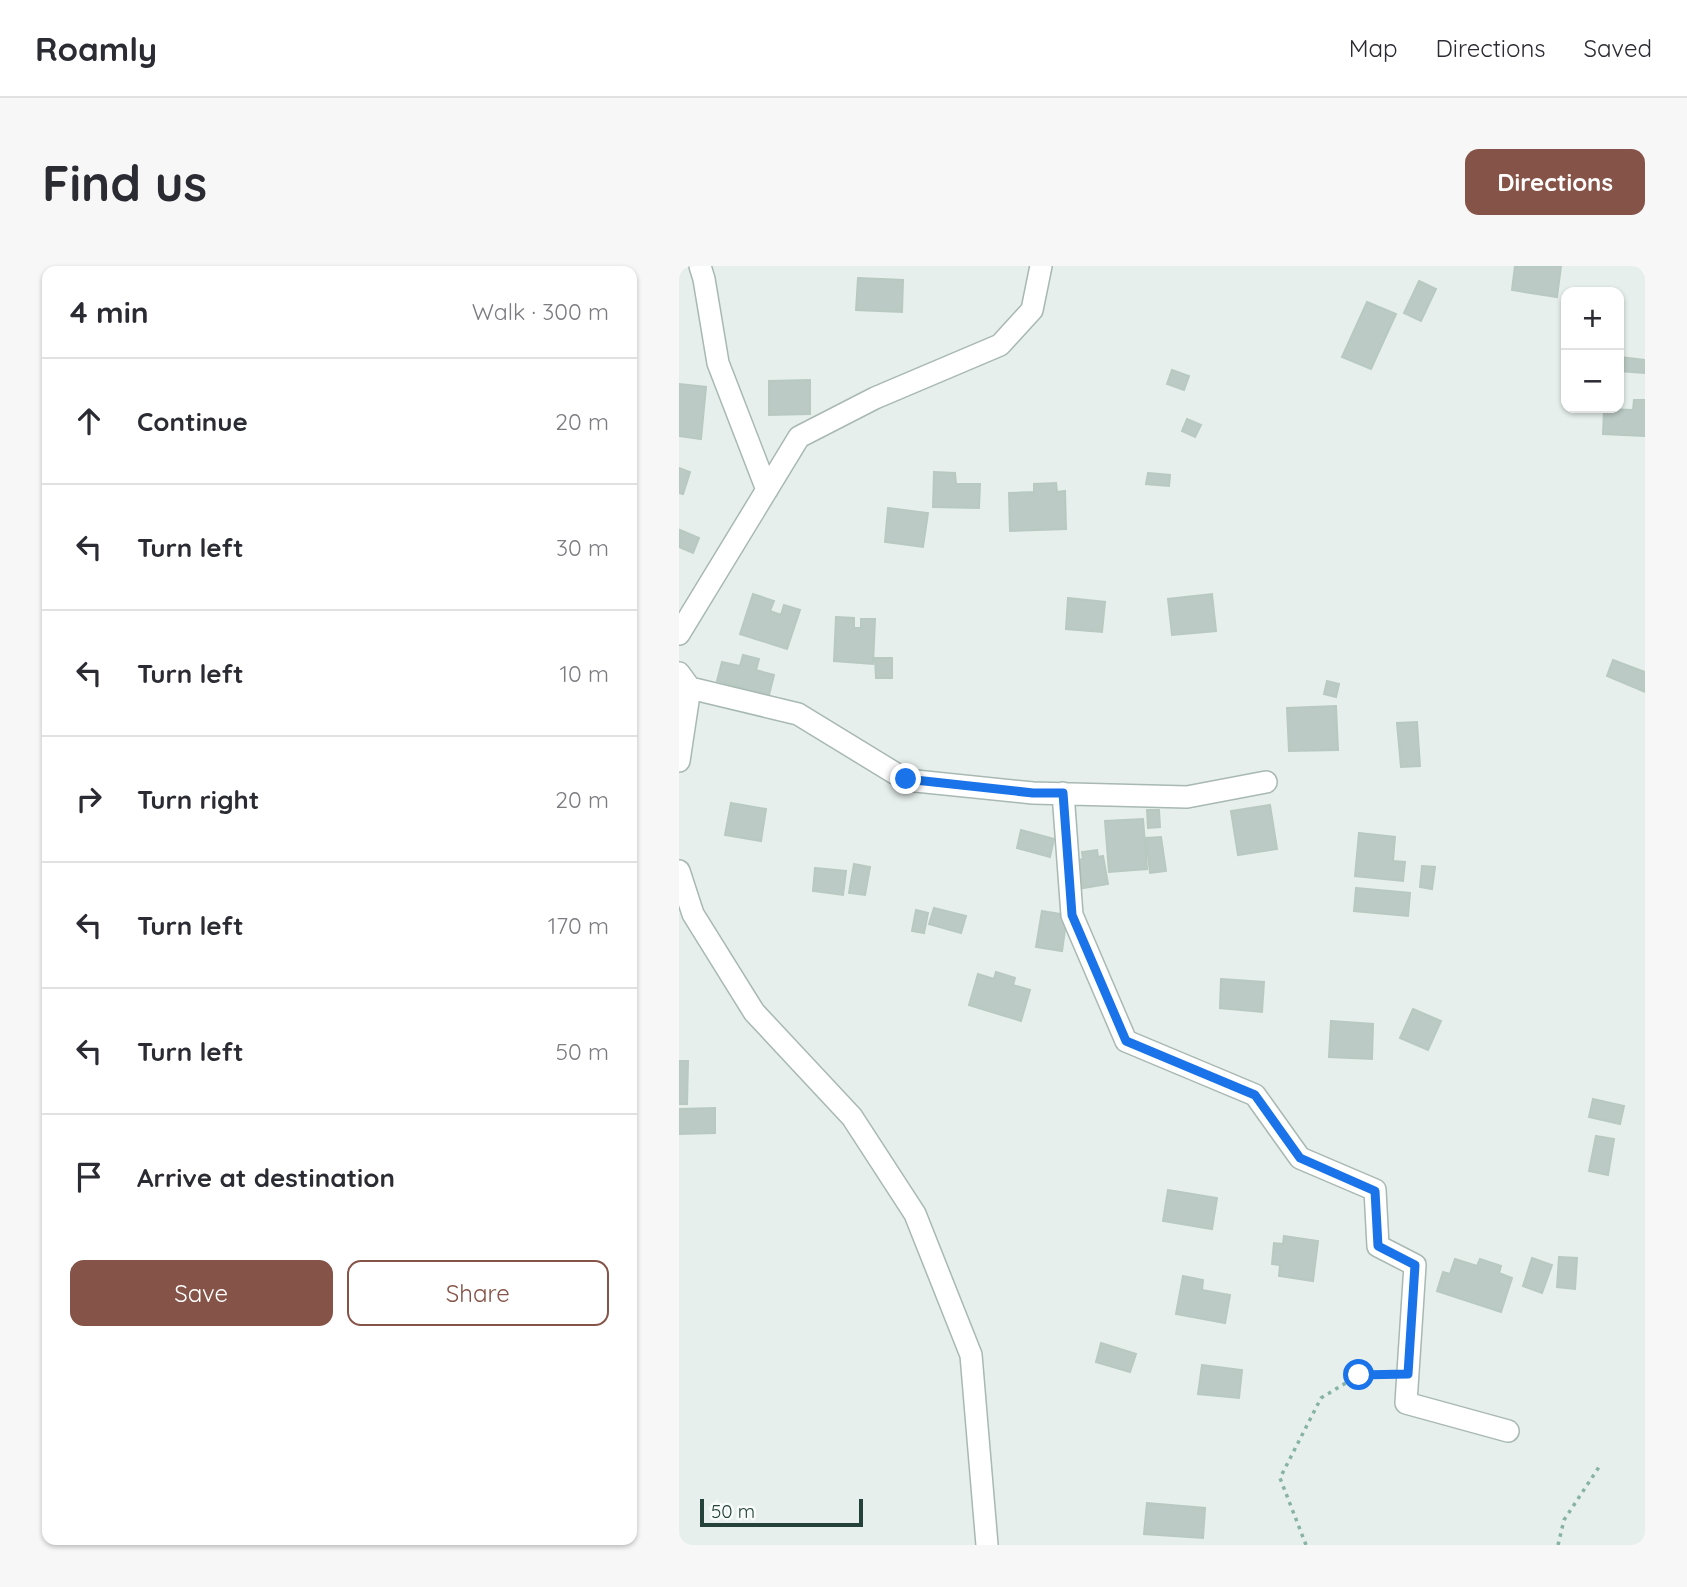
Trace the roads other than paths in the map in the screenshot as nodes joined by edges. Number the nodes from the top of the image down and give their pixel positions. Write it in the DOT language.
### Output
graph roads {
  1 [pos="700,266"];
  2 [pos="1041,266"];
  3 [pos="767,491"];
  4 [pos="679,634"];
  5 [pos="685,680"];
  6 [pos="679,761"];
  7 [pos="1266,782"];
  8 [pos="1063,793"];
  9 [pos="679,872"];
  10 [pos="1508,1432"];
  11 [pos="986,1545"];
  1 -- 3 [label="street"];
  2 -- 3 [label="street"];
  3 -- 4 [label="street"];
  5 -- 6 [label="street"];
  5 -- 8 [label="street"];
  7 -- 8 [label="street"];
  8 -- 10 [label="street"];
  9 -- 11 [label="street"];
}
